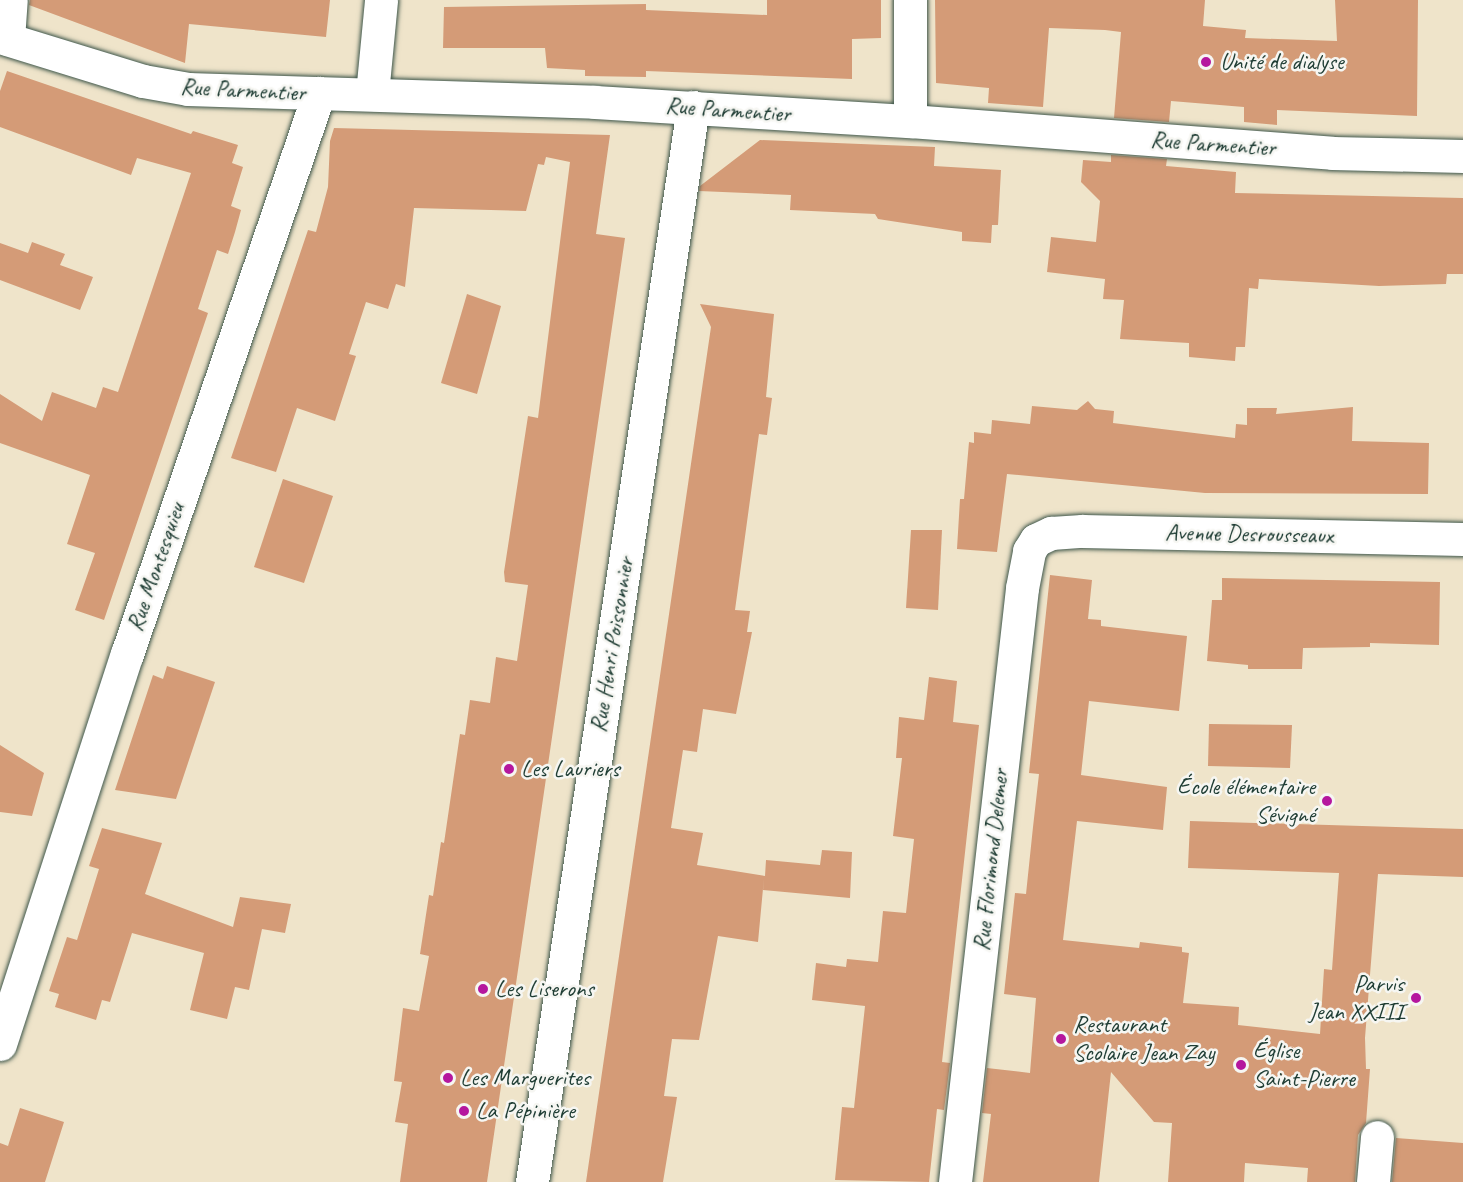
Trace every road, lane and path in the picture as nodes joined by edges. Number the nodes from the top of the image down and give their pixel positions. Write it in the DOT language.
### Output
graph roads {
  1 [pos="11,0"];
  2 [pos="381,0"];
  3 [pos="910,0"];
  4 [pos="4,38"];
  5 [pos="319,93"];
  6 [pos="372,94"];
  7 [pos="693,108"];
  8 [pos="910,121"];
  9 [pos="1463,156"];
  10 [pos="1463,539"];
  11 [pos="1036,540"];
  12 [pos="0,1044"];
  13 [pos="1377,1137"];
  14 [pos="532,1182"];
  15 [pos="955,1182"];
  16 [pos="1373,1182"];
  1 -- 4 [label="street"];
  2 -- 6 [label="street"];
  3 -- 8 [label="street"];
  4 -- 5 [label="street, Rue Parmentier"];
  5 -- 6 [label="street, Rue Parmentier"];
  5 -- 12 [label="street, Rue Montesquieu"];
  6 -- 7 [label="street, Rue Parmentier"];
  7 -- 8 [label="street, Rue Parmentier"];
  7 -- 14 [label="street, Rue Henri Poissonnier"];
  8 -- 9 [label="street, Rue Parmentier"];
  10 -- 11 [label="street, Avenue Desrousseaux"];
  11 -- 15 [label="street, Rue Florimond Delemer"];
  13 -- 16 [label="street"];
}
